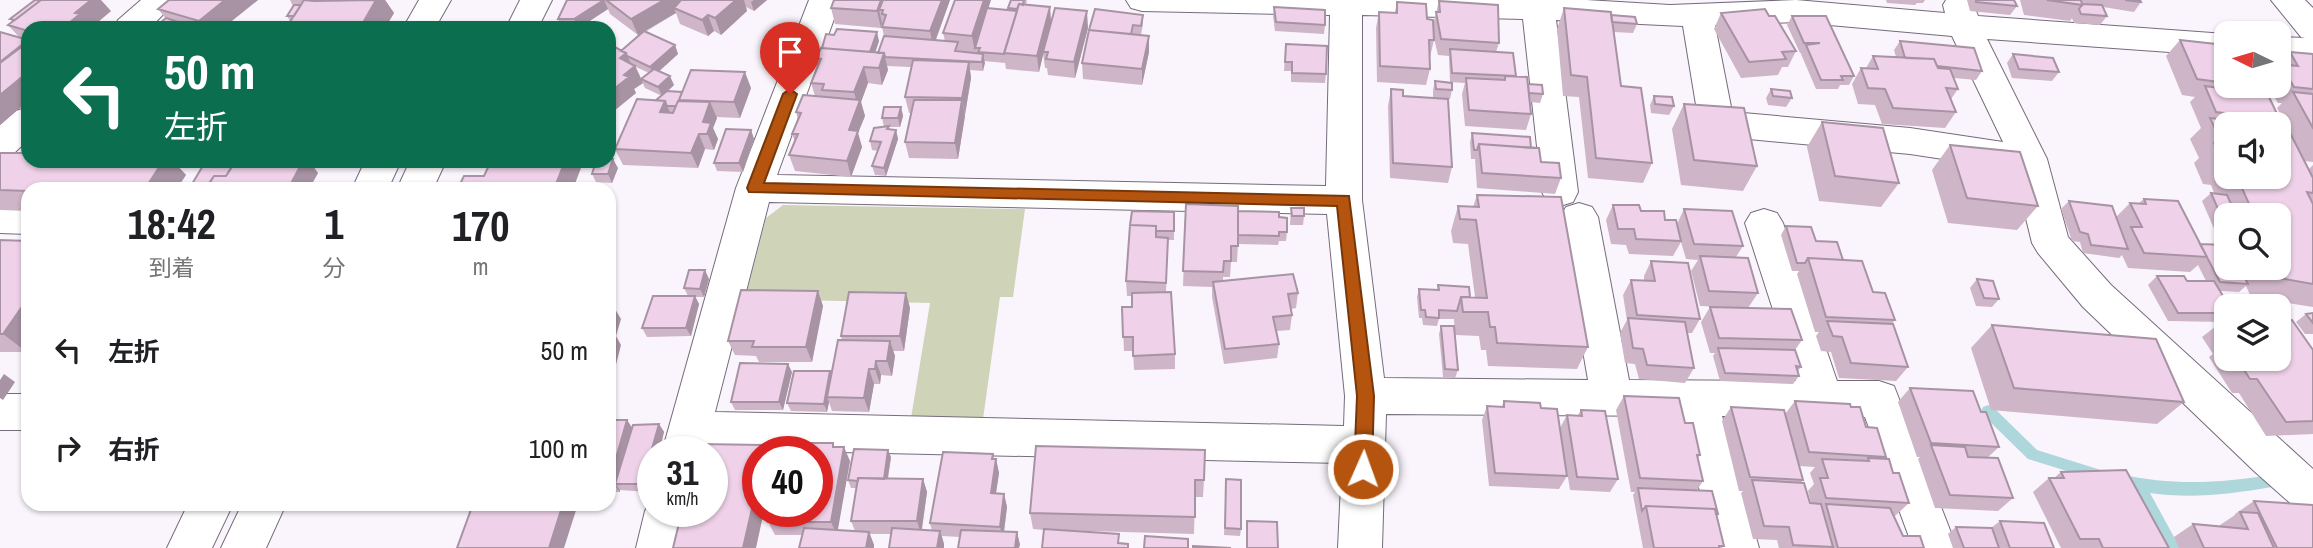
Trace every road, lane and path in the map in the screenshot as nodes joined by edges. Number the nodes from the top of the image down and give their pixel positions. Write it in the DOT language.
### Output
graph roads {
  1 [pos="161,0"];
  2 [pos="435,0"];
  3 [pos="536,0"];
  4 [pos="825,0"];
  5 [pos="1143,0"];
  6 [pos="2287,0"];
  7 [pos="1346,1"];
  8 [pos="1610,6"];
  9 [pos="1538,8"];
  10 [pos="1961,13"];
  11 [pos="1697,15"];
  12 [pos="138,21"];
  13 [pos="423,21"];
  14 [pos="526,21"];
  15 [pos="2313,29"];
  16 [pos="2214,44"];
  17 [pos="2291,49"];
  18 [pos="2313,50"];
  19 [pos="21,126"];
  20 [pos="0,145"];
  21 [pos="0,153"];
  22 [pos="21,154"];
  23 [pos="2029,159"];
  24 [pos="754,188"];
  25 [pos="1344,200"];
  26 [pos="0,219"];
  27 [pos="21,220"];
  28 [pos="1764,223"];
  29 [pos="1366,396"];
  30 [pos="1612,398"];
  31 [pos="1696,398"];
  32 [pos="1823,399"];
  33 [pos="0,412"];
  34 [pos="21,412"];
  35 [pos="687,436"];
  36 [pos="728,441"];
  37 [pos="1364,445"];
  38 [pos="2313,496"];
  39 [pos="208,511"];
  40 [pos="261,511"];
  41 [pos="663,527"];
  42 [pos="189,548"];
  43 [pos="243,548"];
  44 [pos="657,548"];
  45 [pos="1360,548"];
  46 [pos="1737,548"];
  47 [pos="1935,548"];
  1 -- 12 [label="street"];
  2 -- 13 [label="street"];
  3 -- 14 [label="street"];
  4 -- 24 [label="street"];
  5 -- 7 [label="street"];
  6 -- 15 [label="street"];
  7 -- 9 [label="street"];
  7 -- 25 [label="street"];
  8 -- 9 [label="street"];
  8 -- 11 [label="street"];
  9 -- 30 [label="street"];
  10 -- 11 [label="street"];
  10 -- 16 [label="street"];
  10 -- 23 [label="street"];
  11 -- 23 [label="street"];
  17 -- 18 [label="street"];
  19 -- 20 [label="street"];
  21 -- 22 [label="street"];
  23 -- 38 [label="street"];
  24 -- 25 [label="street"];
  24 -- 35 [label="street"];
  25 -- 29 [label="street"];
  26 -- 27 [label="street"];
  28 -- 32 [label="street"];
  29 -- 30 [label="street"];
  29 -- 37 [label="street"];
  30 -- 31 [label="street"];
  31 -- 32 [label="street"];
  31 -- 46 [label="street"];
  32 -- 47 [label="street"];
  33 -- 34 [label="street"];
  36 -- 37 [label="street"];
  37 -- 45 [label="street"];
  39 -- 42 [label="street"];
  40 -- 43 [label="street"];
  41 -- 44 [label="street"];
}
